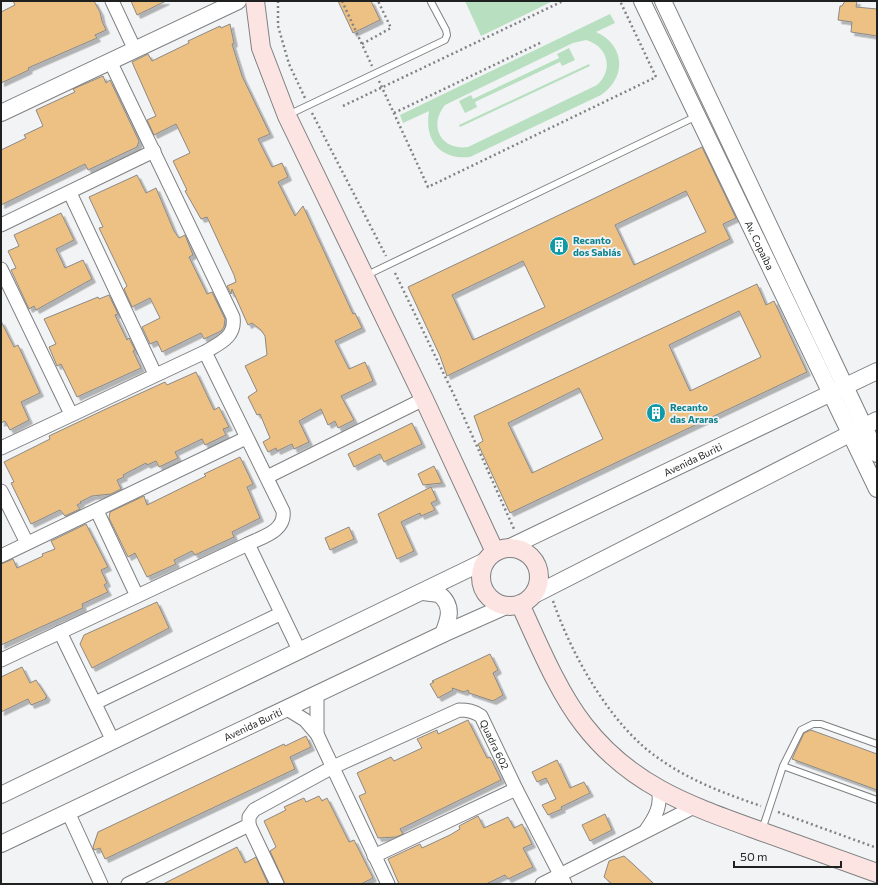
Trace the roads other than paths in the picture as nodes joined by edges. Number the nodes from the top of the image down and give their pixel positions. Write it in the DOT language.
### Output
graph roads {
  1 [pos="112,1"];
  2 [pos="238,1"];
  3 [pos="255,1"];
  4 [pos="642,1"];
  5 [pos="663,1"];
  6 [pos="431,2"];
  7 [pos="135,50"];
  8 [pos="110,61"];
  9 [pos="1,113"];
  10 [pos="287,116"];
  11 [pos="697,116"];
  12 [pos="154,151"];
  13 [pos="70,193"];
  14 [pos="1,225"];
  15 [pos="1,269"];
  16 [pos="365,276"];
  17 [pos="205,352"];
  18 [pos="877,371"];
  19 [pos="155,374"];
  20 [pos="838,390"];
  21 [pos="424,399"];
  22 [pos="71,414"];
  23 [pos="864,426"];
  24 [pos="246,438"];
  25 [pos="1,448"];
  26 [pos="877,454"];
  27 [pos="267,476"];
  28 [pos="877,489"];
  29 [pos="1,491"];
  30 [pos="97,510"];
  31 [pos="27,543"];
  32 [pos="248,544"];
  33 [pos="503,550"];
  34 [pos="1,556"];
  35 [pos="423,592"];
  36 [pos="137,596"];
  37 [pos="519,602"];
  38 [pos="280,614"];
  39 [pos="60,632"];
  40 [pos="443,634"];
  41 [pos="300,652"];
  42 [pos="1,660"];
  43 [pos="316,695"];
  44 [pos="95,703"];
  45 [pos="287,709"];
  46 [pos="317,734"];
  47 [pos="112,741"];
  48 [pos="877,744"];
  49 [pos="783,766"];
  50 [pos="333,767"];
  51 [pos="658,788"];
  52 [pos="516,789"];
  53 [pos="1,795"];
  54 [pos="877,800"];
  55 [pos="694,807"];
  56 [pos="68,812"];
  57 [pos="249,826"];
  58 [pos="645,831"];
  59 [pos="762,831"];
  60 [pos="1,844"];
  61 [pos="374,856"];
  62 [pos="877,873"];
  63 [pos="562,880"];
  64 [pos="101,884"];
  65 [pos="128,884"];
  66 [pos="278,884"];
  67 [pos="388,884"];
  68 [pos="542,884"];
  1 -- 7 [label="street"];
  2 -- 7 [label="street"];
  3 -- 10 [label="main road"];
  4 -- 11 [label="street, Av. Copaíba"];
  5 -- 20 [label="street, Av. Copaíba"];
  6 -- 10 [label="lane"];
  7 -- 8 [label="street"];
  8 -- 9 [label="street"];
  8 -- 12 [label="street"];
  10 -- 16 [label="main road"];
  11 -- 16 [label="lane"];
  11 -- 20 [label="street, Av. Copaíba"];
  12 -- 13 [label="street"];
  12 -- 17 [label="street"];
  13 -- 14 [label="street"];
  13 -- 19 [label="street"];
  15 -- 22 [label="street"];
  16 -- 21 [label="main road"];
  17 -- 19 [label="street"];
  17 -- 24 [label="street"];
  18 -- 20 [label="street, Avenida Buriti"];
  19 -- 22 [label="street"];
  20 -- 23 [label="street, Av. Copaíba"];
  20 -- 33 [label="street, Avenida Buriti"];
  21 -- 27 [label="street"];
  21 -- 33 [label="main road"];
  22 -- 25 [label="street"];
  23 -- 26 [label="street, Av. Copaíba"];
  23 -- 28 [label="street, Av. Copaíba"];
  23 -- 37 [label="street, Avenida Buriti"];
  24 -- 27 [label="street"];
  24 -- 30 [label="street"];
  27 -- 32 [label="street"];
  29 -- 31 [label="street"];
  30 -- 31 [label="street"];
  30 -- 36 [label="street"];
  31 -- 34 [label="street"];
  32 -- 36 [label="street"];
  32 -- 38 [label="street"];
  33 -- 35 [label="street, Avenida Buriti"];
  33 -- 37 [label="main road"];
  33 -- 37 [label="main road"];
  35 -- 40 [label="street"];
  35 -- 41 [label="street, Avenida Buriti"];
  36 -- 39 [label="street"];
  37 -- 40 [label="street, Avenida Buriti"];
  37 -- 51 [label="main road"];
  38 -- 41 [label="street"];
  38 -- 44 [label="street"];
  39 -- 42 [label="street"];
  39 -- 44 [label="street"];
  40 -- 43 [label="street, Avenida Buriti"];
  41 -- 47 [label="street, Avenida Buriti"];
  43 -- 45 [label="street, Avenida Buriti"];
  43 -- 46 [label="street"];
  44 -- 47 [label="street"];
  45 -- 46 [label="street"];
  45 -- 56 [label="street, Avenida Buriti"];
  46 -- 50 [label="street"];
  47 -- 53 [label="street, Avenida Buriti"];
  48 -- 49 [label="lane"];
  49 -- 54 [label="lane"];
  49 -- 59 [label="lane"];
  50 -- 52 [label="street, Quadra 602"];
  50 -- 57 [label="street, Quadra 602"];
  50 -- 61 [label="street"];
  51 -- 55 [label="main road"];
  51 -- 58 [label="street"];
  52 -- 61 [label="street"];
  52 -- 63 [label="street, Quadra 602"];
  55 -- 58 [label="street"];
  55 -- 59 [label="main road"];
  56 -- 60 [label="street, Avenida Buriti"];
  56 -- 64 [label="street"];
  57 -- 65 [label="street"];
  57 -- 66 [label="street"];
  58 -- 63 [label="street"];
  59 -- 62 [label="main road"];
  61 -- 67 [label="street"];
  63 -- 68 [label="street"];
}
